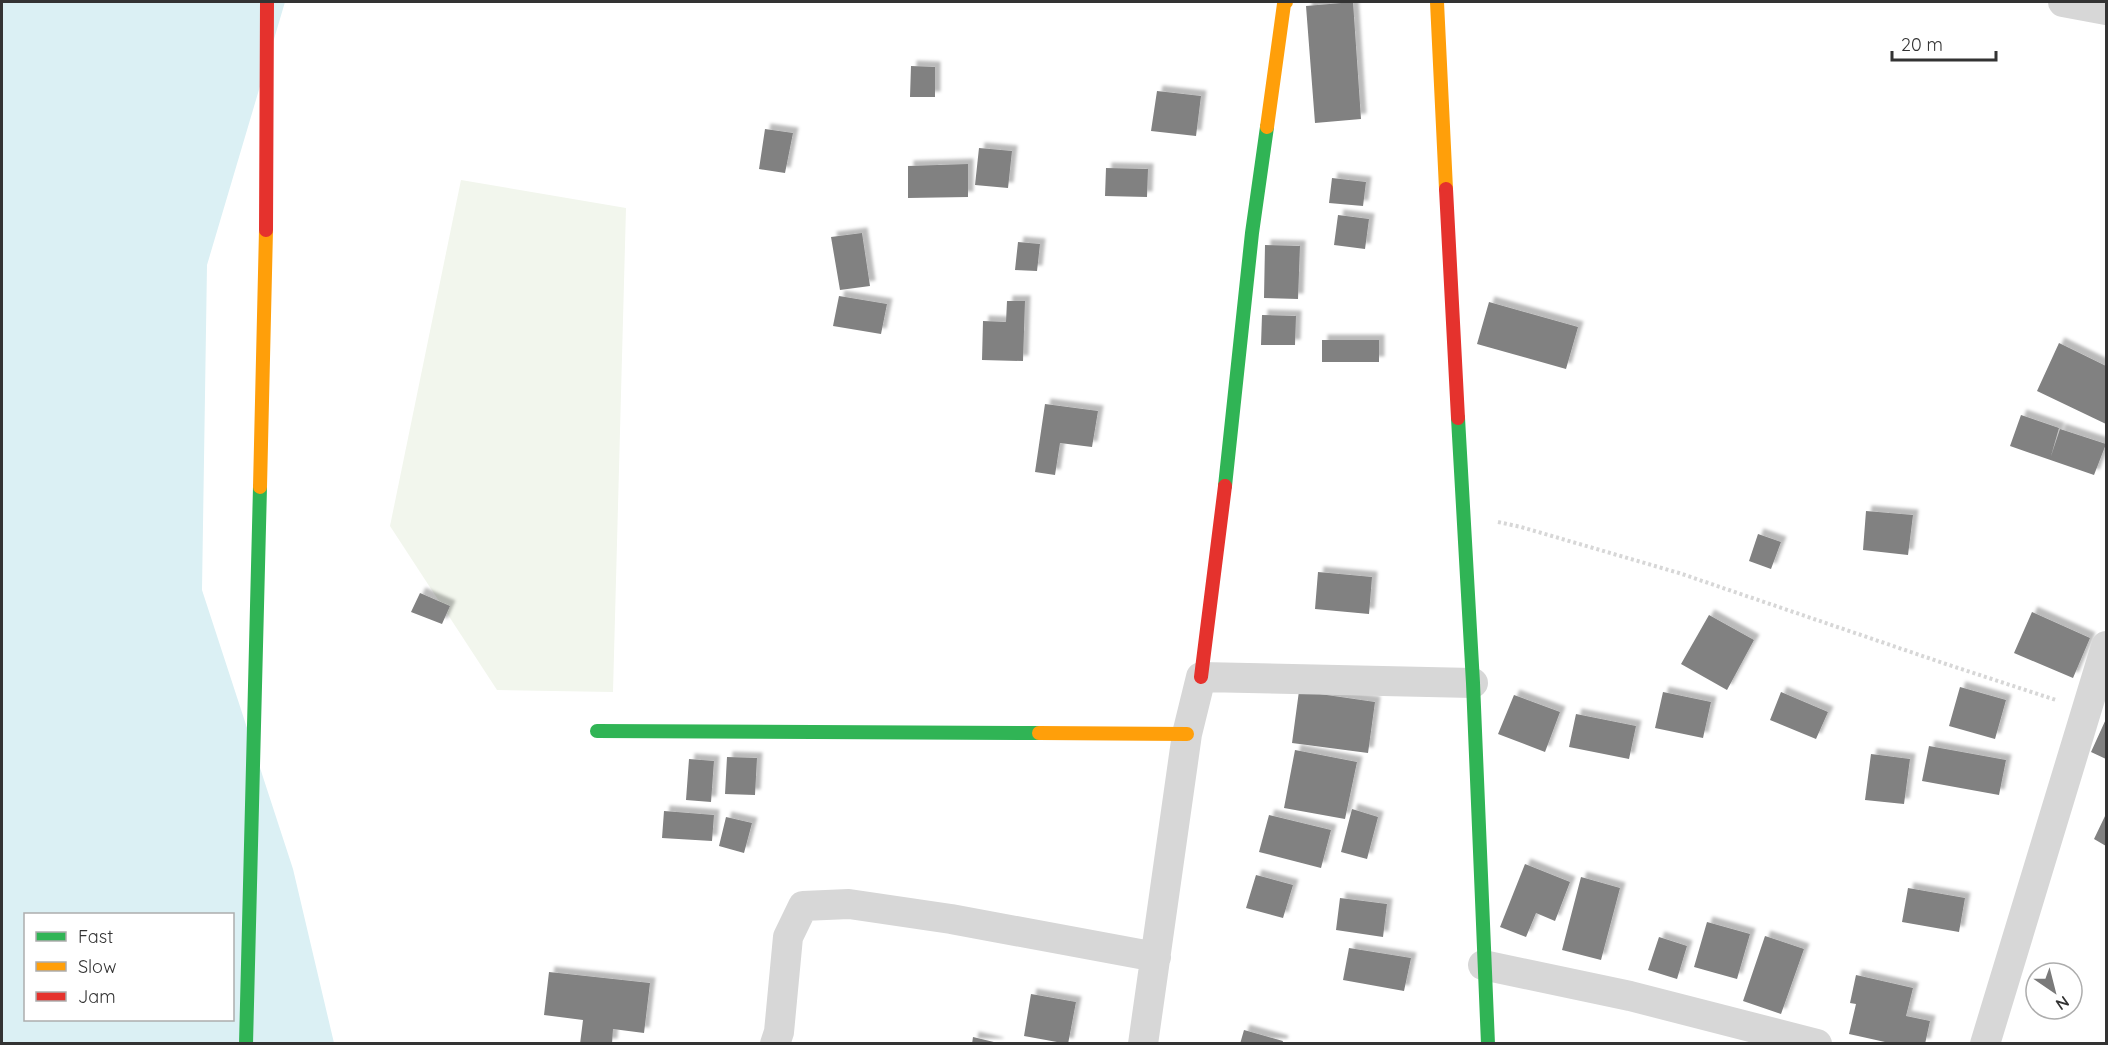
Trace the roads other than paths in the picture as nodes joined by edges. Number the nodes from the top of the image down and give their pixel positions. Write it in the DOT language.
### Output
graph roads {
  1 [pos="267,2"];
  2 [pos="1286,2"];
  3 [pos="1437,2"];
  4 [pos="2063,2"];
  5 [pos="2106,10"];
  6 [pos="2106,646"];
  7 [pos="1201,677"];
  8 [pos="1473,683"];
  9 [pos="597,731"];
  10 [pos="1187,734"];
  11 [pos="1156,957"];
  12 [pos="1483,965"];
  13 [pos="246,1044"];
  14 [pos="775,1044"];
  15 [pos="1143,1044"];
  16 [pos="1488,1044"];
  17 [pos="1817,1044"];
  18 [pos="1985,1044"];
  1 -- 13 [label="street"];
  2 -- 7 [label="street"];
  3 -- 8 [label="street"];
  4 -- 5 [label="street"];
  6 -- 18 [label="street"];
  7 -- 8 [label="street"];
  7 -- 10 [label="street"];
  8 -- 12 [label="street"];
  9 -- 10 [label="street"];
  10 -- 11 [label="street"];
  11 -- 14 [label="street"];
  11 -- 15 [label="street"];
  12 -- 16 [label="street"];
  12 -- 17 [label="street"];
}
